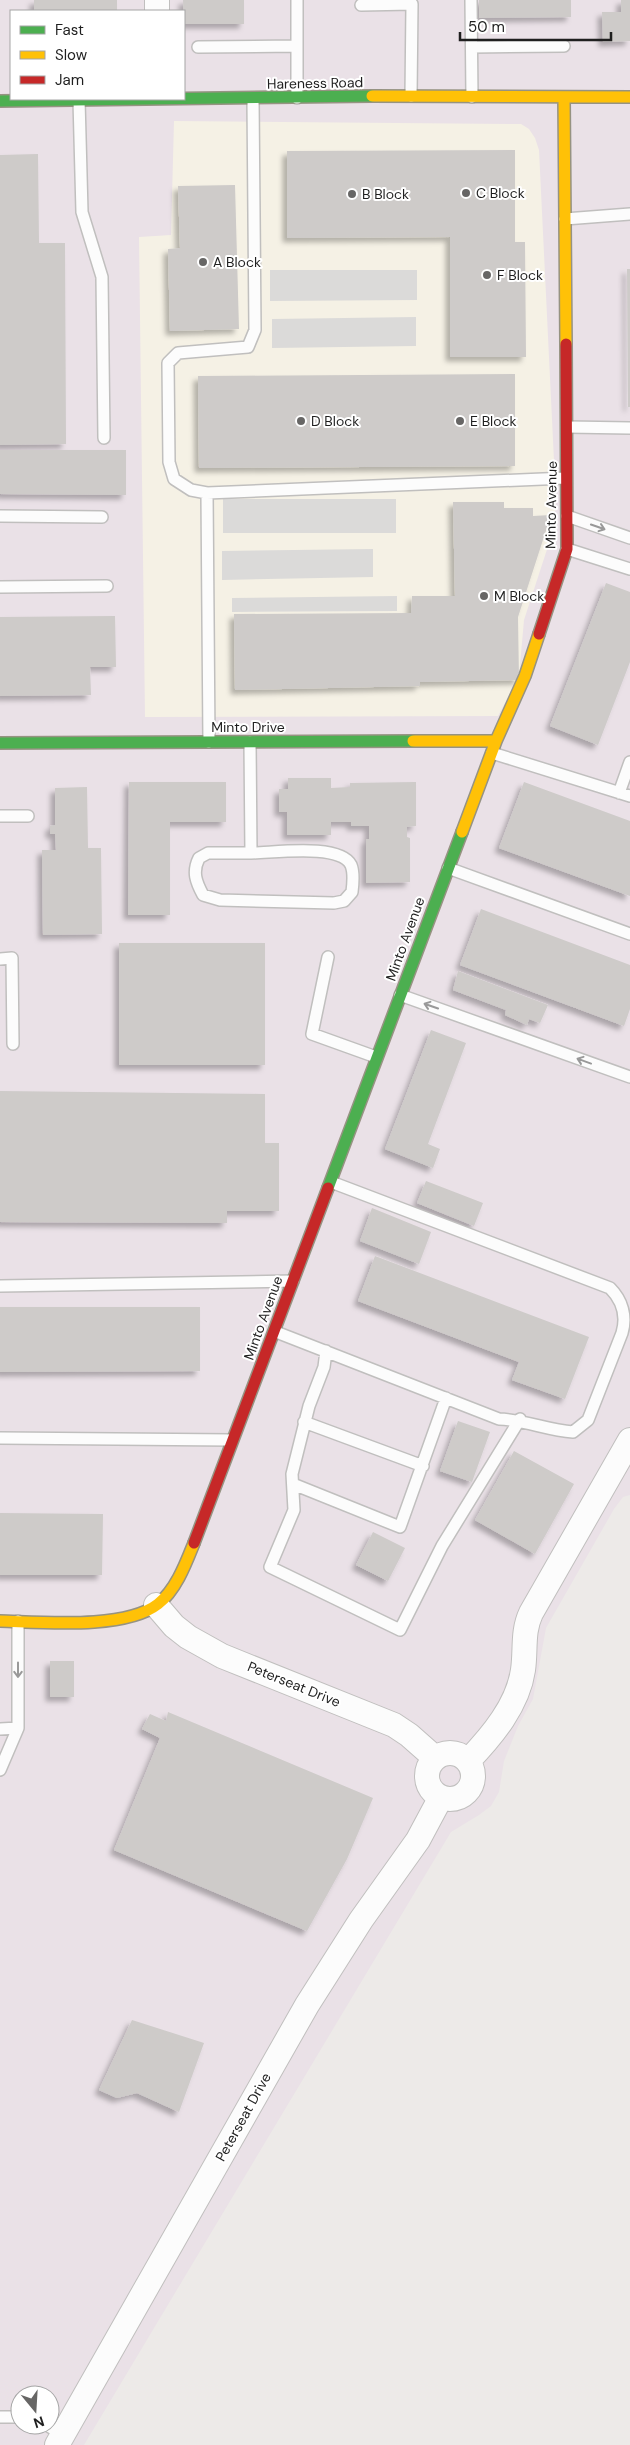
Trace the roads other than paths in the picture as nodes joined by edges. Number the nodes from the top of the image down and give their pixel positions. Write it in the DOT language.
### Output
graph roads {
  1 [pos="296,0"];
  2 [pos="471,0"];
  3 [pos="361,5"];
  4 [pos="297,46"];
  5 [pos="564,46"];
  6 [pos="198,47"];
  7 [pos="472,47"];
  8 [pos="411,96"];
  9 [pos="472,97"];
  10 [pos="630,97"];
  11 [pos="297,98"];
  12 [pos="564,98"];
  13 [pos="185,99"];
  14 [pos="253,99"];
  15 [pos="79,100"];
  16 [pos="0,101"];
  17 [pos="630,214"];
  18 [pos="565,219"];
  19 [pos="567,427"];
  20 [pos="630,428"];
  21 [pos="104,438"];
  22 [pos="566,478"];
  23 [pos="207,493"];
  24 [pos="0,516"];
  25 [pos="567,516"];
  26 [pos="102,518"];
  27 [pos="630,538"];
  28 [pos="567,549"];
  29 [pos="630,569"];
  30 [pos="107,586"];
  31 [pos="0,587"];
  32 [pos="496,741"];
  33 [pos="209,742"];
  34 [pos="250,742"];
  35 [pos="0,743"];
  36 [pos="492,753"];
  37 [pos="630,762"];
  38 [pos="625,794"];
  39 [pos="0,816"];
  40 [pos="28,816"];
  41 [pos="251,854"];
  42 [pos="448,868"];
  43 [pos="630,934"];
  44 [pos="328,957"];
  45 [pos="0,959"];
  46 [pos="400,995"];
  47 [pos="13,1044"];
  48 [pos="376,1057"];
  49 [pos="630,1078"];
  50 [pos="331,1182"];
  51 [pos="293,1281"];
  52 [pos="0,1286"];
  53 [pos="276,1332"];
  54 [pos="326,1351"];
  55 [pos="446,1398"];
  56 [pos="520,1419"];
  57 [pos="304,1422"];
  58 [pos="0,1438"];
  59 [pos="232,1440"];
  60 [pos="628,1447"];
  61 [pos="423,1466"];
  62 [pos="293,1484"];
  63 [pos="156,1605"];
  64 [pos="0,1621"];
  65 [pos="18,1621"];
  66 [pos="18,1728"];
  67 [pos="0,1729"];
  68 [pos="435,1758"];
  69 [pos="468,1760"];
  70 [pos="0,1770"];
  71 [pos="441,1797"];
  72 [pos="60,2428"];
  1 -- 4 [label="lane"];
  2 -- 7 [label="lane"];
  3 -- 8 [label="lane"];
  4 -- 6 [label="lane"];
  4 -- 11 [label="lane"];
  5 -- 7 [label="lane"];
  7 -- 9 [label="lane"];
  8 -- 9 [label="street, Hareness Road"];
  8 -- 11 [label="street, Hareness Road"];
  9 -- 12 [label="street, Hareness Road"];
  10 -- 12 [label="street, Hareness Road"];
  11 -- 14 [label="street, Hareness Road"];
  12 -- 18 [label="street, Minto Avenue"];
  13 -- 14 [label="street, Hareness Road"];
  14 -- 23 [label="lane"];
  15 -- 16 [label="street, Hareness Road"];
  15 -- 21 [label="lane"];
  17 -- 18 [label="lane"];
  18 -- 19 [label="street, Minto Avenue"];
  19 -- 20 [label="lane"];
  19 -- 22 [label="street, Minto Avenue"];
  22 -- 23 [label="lane"];
  22 -- 25 [label="street, Minto Avenue"];
  23 -- 33 [label="lane"];
  24 -- 26 [label="lane"];
  25 -- 27 [label="lane, one-way"];
  25 -- 28 [label="street, Minto Avenue"];
  28 -- 29 [label="lane"];
  28 -- 32 [label="street, Minto Avenue"];
  30 -- 31 [label="lane"];
  32 -- 34 [label="street, Minto Drive"];
  32 -- 36 [label="street, Minto Avenue"];
  33 -- 34 [label="street, Minto Drive"];
  33 -- 35 [label="street, Minto Drive"];
  34 -- 41 [label="lane"];
  36 -- 38 [label="lane"];
  36 -- 42 [label="street, Minto Avenue"];
  37 -- 38 [label="lane"];
  39 -- 40 [label="lane"];
  41 -- 41 [label="lane"];
  42 -- 43 [label="lane"];
  42 -- 46 [label="street, Minto Avenue"];
  44 -- 48 [label="lane"];
  45 -- 47 [label="lane"];
  46 -- 48 [label="street, Minto Avenue"];
  49 -- 46 [label="lane, one-way"];
  48 -- 50 [label="street, Minto Avenue"];
  50 -- 51 [label="street, Minto Avenue"];
  50 -- 56 [label="lane"];
  51 -- 52 [label="lane"];
  51 -- 53 [label="street, Minto Avenue"];
  53 -- 54 [label="lane"];
  53 -- 59 [label="street, Minto Avenue"];
  54 -- 55 [label="lane"];
  54 -- 57 [label="lane"];
  55 -- 56 [label="lane"];
  55 -- 61 [label="lane"];
  56 -- 62 [label="lane"];
  57 -- 61 [label="lane"];
  57 -- 62 [label="lane"];
  58 -- 59 [label="lane"];
  59 -- 63 [label="street, Minto Avenue"];
  60 -- 69 [label="street"];
  61 -- 62 [label="lane"];
  63 -- 65 [label="street, Minto Avenue"];
  63 -- 68 [label="street, Peterseat Drive"];
  64 -- 65 [label="street, Minto Avenue"];
  65 -- 66 [label="lane, one-way"];
  66 -- 67 [label="lane"];
  66 -- 70 [label="lane"];
  68 -- 69 [label="street"];
  68 -- 71 [label="street"];
  69 -- 71 [label="street"];
  71 -- 72 [label="street, Peterseat Drive"];
}
